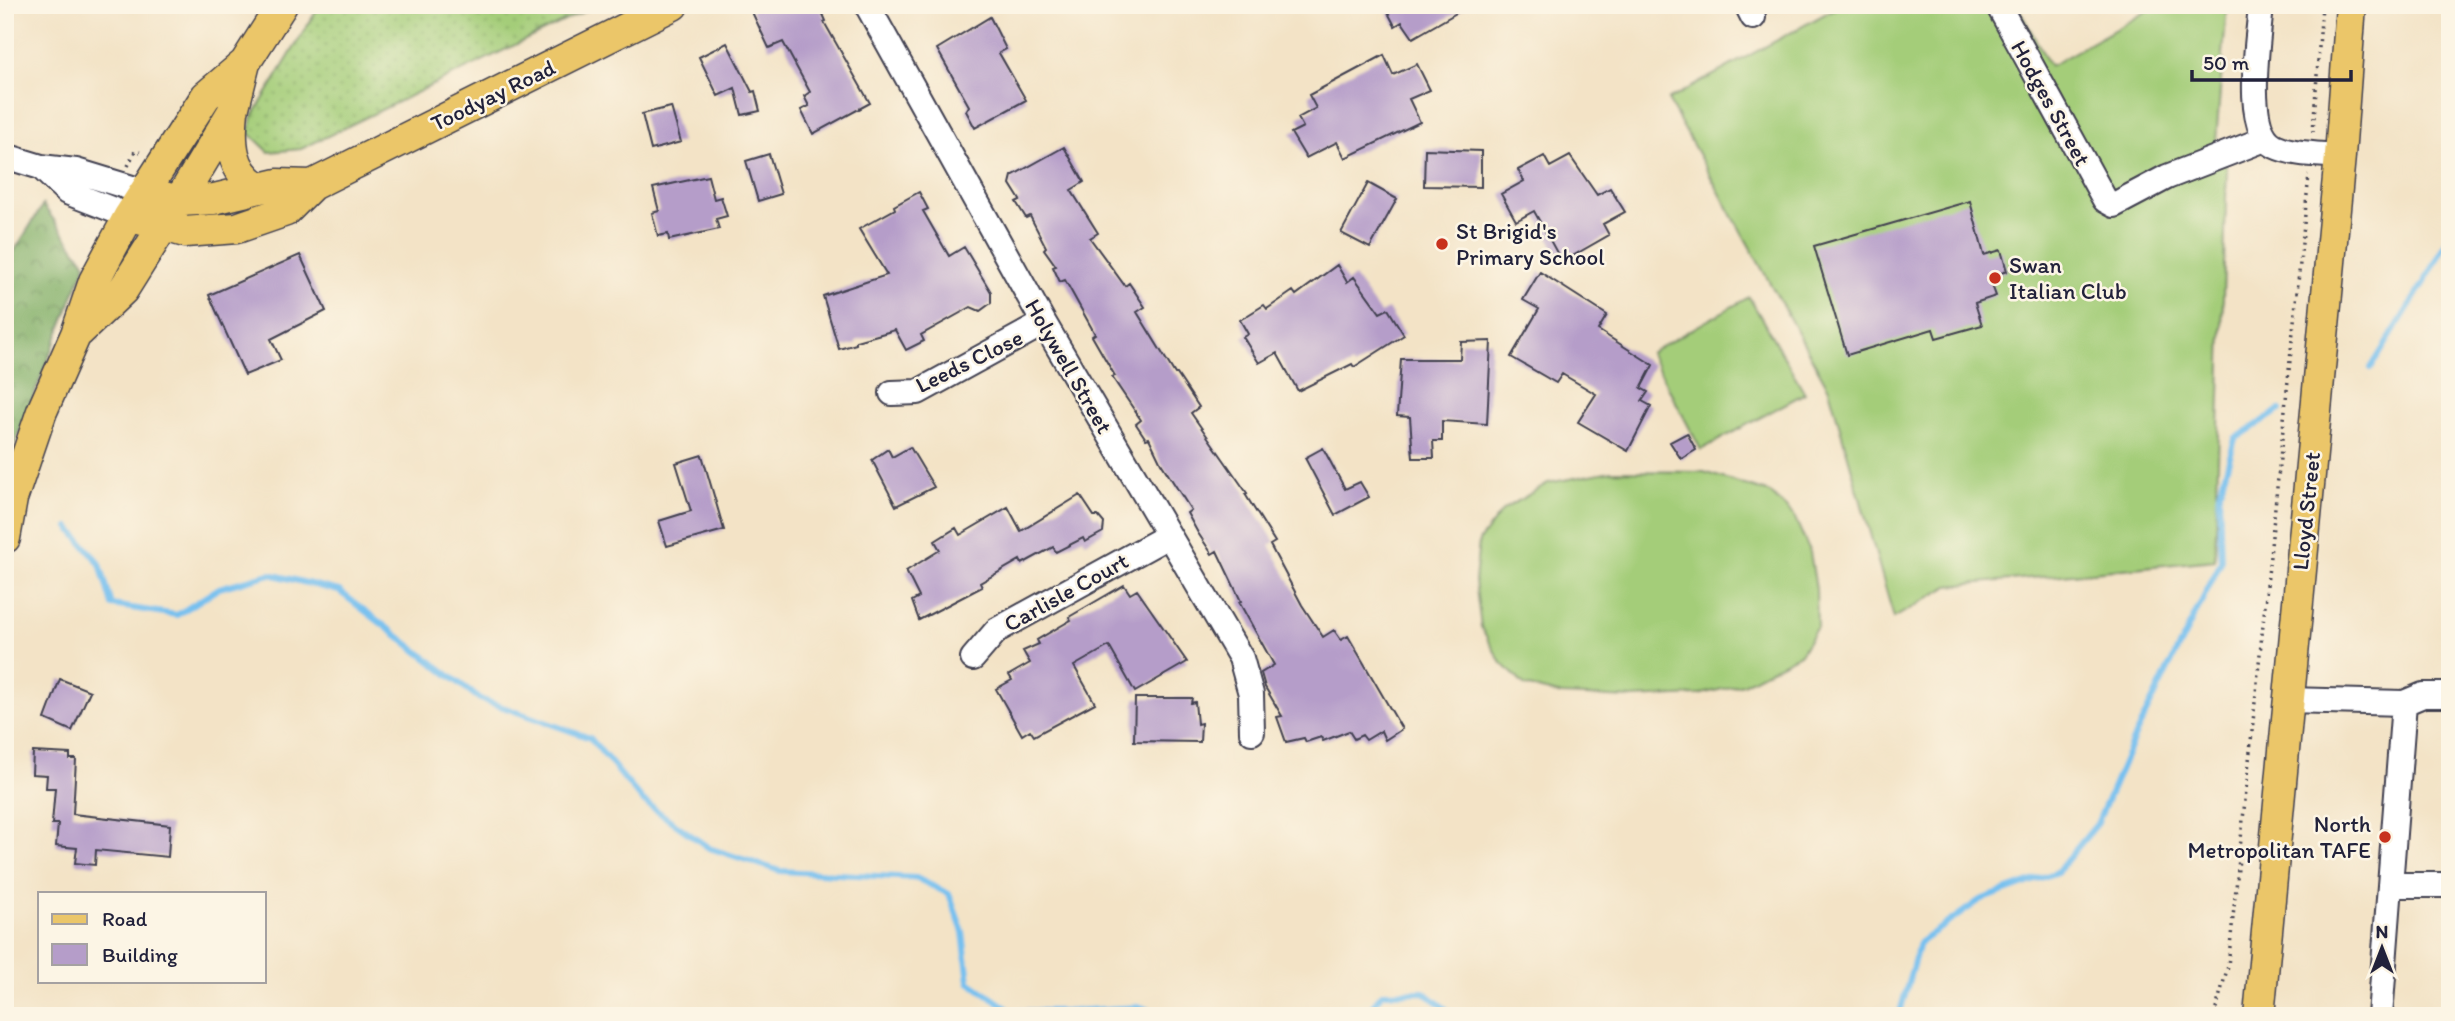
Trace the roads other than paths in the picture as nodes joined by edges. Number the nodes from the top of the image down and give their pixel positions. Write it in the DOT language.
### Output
graph roads {
  1 [pos="282,5"];
  2 [pos="673,5"];
  3 [pos="867,5"];
  4 [pos="1997,5"];
  5 [pos="2261,5"];
  6 [pos="2351,5"];
  7 [pos="245,63"];
  8 [pos="233,111"];
  9 [pos="2265,139"];
  10 [pos="2326,155"];
  11 [pos="5,156"];
  12 [pos="312,185"];
  13 [pos="260,188"];
  14 [pos="179,201"];
  15 [pos="137,204"];
  16 [pos="163,226"];
  17 [pos="1044,323"];
  18 [pos="76,334"];
  19 [pos="892,393"];
  20 [pos="1168,536"];
  21 [pos="5,538"];
  22 [pos="973,658"];
  23 [pos="2450,695"];
  24 [pos="2287,700"];
  25 [pos="2404,703"];
  26 [pos="1252,732"];
  27 [pos="2390,885"];
  28 [pos="2450,885"];
  29 [pos="2259,1016"];
  30 [pos="2380,1016"];
  1 -- 7 [label="main road"];
  2 -- 12 [label="main road, Toodyay Road"];
  3 -- 17 [label="street, Holywell Street"];
  4 -- 9 [label="street, Hodges Street"];
  5 -- 9 [label="street"];
  6 -- 10 [label="main road, Lloyd Street"];
  7 -- 8 [label="main road"];
  7 -- 15 [label="main road"];
  8 -- 13 [label="main road"];
  8 -- 14 [label="main road"];
  9 -- 10 [label="street"];
  10 -- 24 [label="main road, Lloyd Street"];
  11 -- 15 [label="street"];
  12 -- 13 [label="main road, Toodyay Road"];
  12 -- 16 [label="main road, Toodyay Road"];
  13 -- 14 [label="main road, Toodyay Road"];
  14 -- 15 [label="main road, Toodyay Road"];
  14 -- 16 [label="main road"];
  15 -- 16 [label="main road, Toodyay Road"];
  15 -- 18 [label="main road"];
  16 -- 18 [label="main road"];
  17 -- 19 [label="street, Leeds Close"];
  17 -- 20 [label="street, Holywell Street"];
  18 -- 21 [label="main road"];
  20 -- 22 [label="street, Carlisle Court"];
  20 -- 26 [label="street, Holywell Street"];
  23 -- 25 [label="street"];
  24 -- 25 [label="street"];
  24 -- 29 [label="main road, Lloyd Street"];
  25 -- 27 [label="street"];
  27 -- 28 [label="street"];
  27 -- 30 [label="street"];
}
